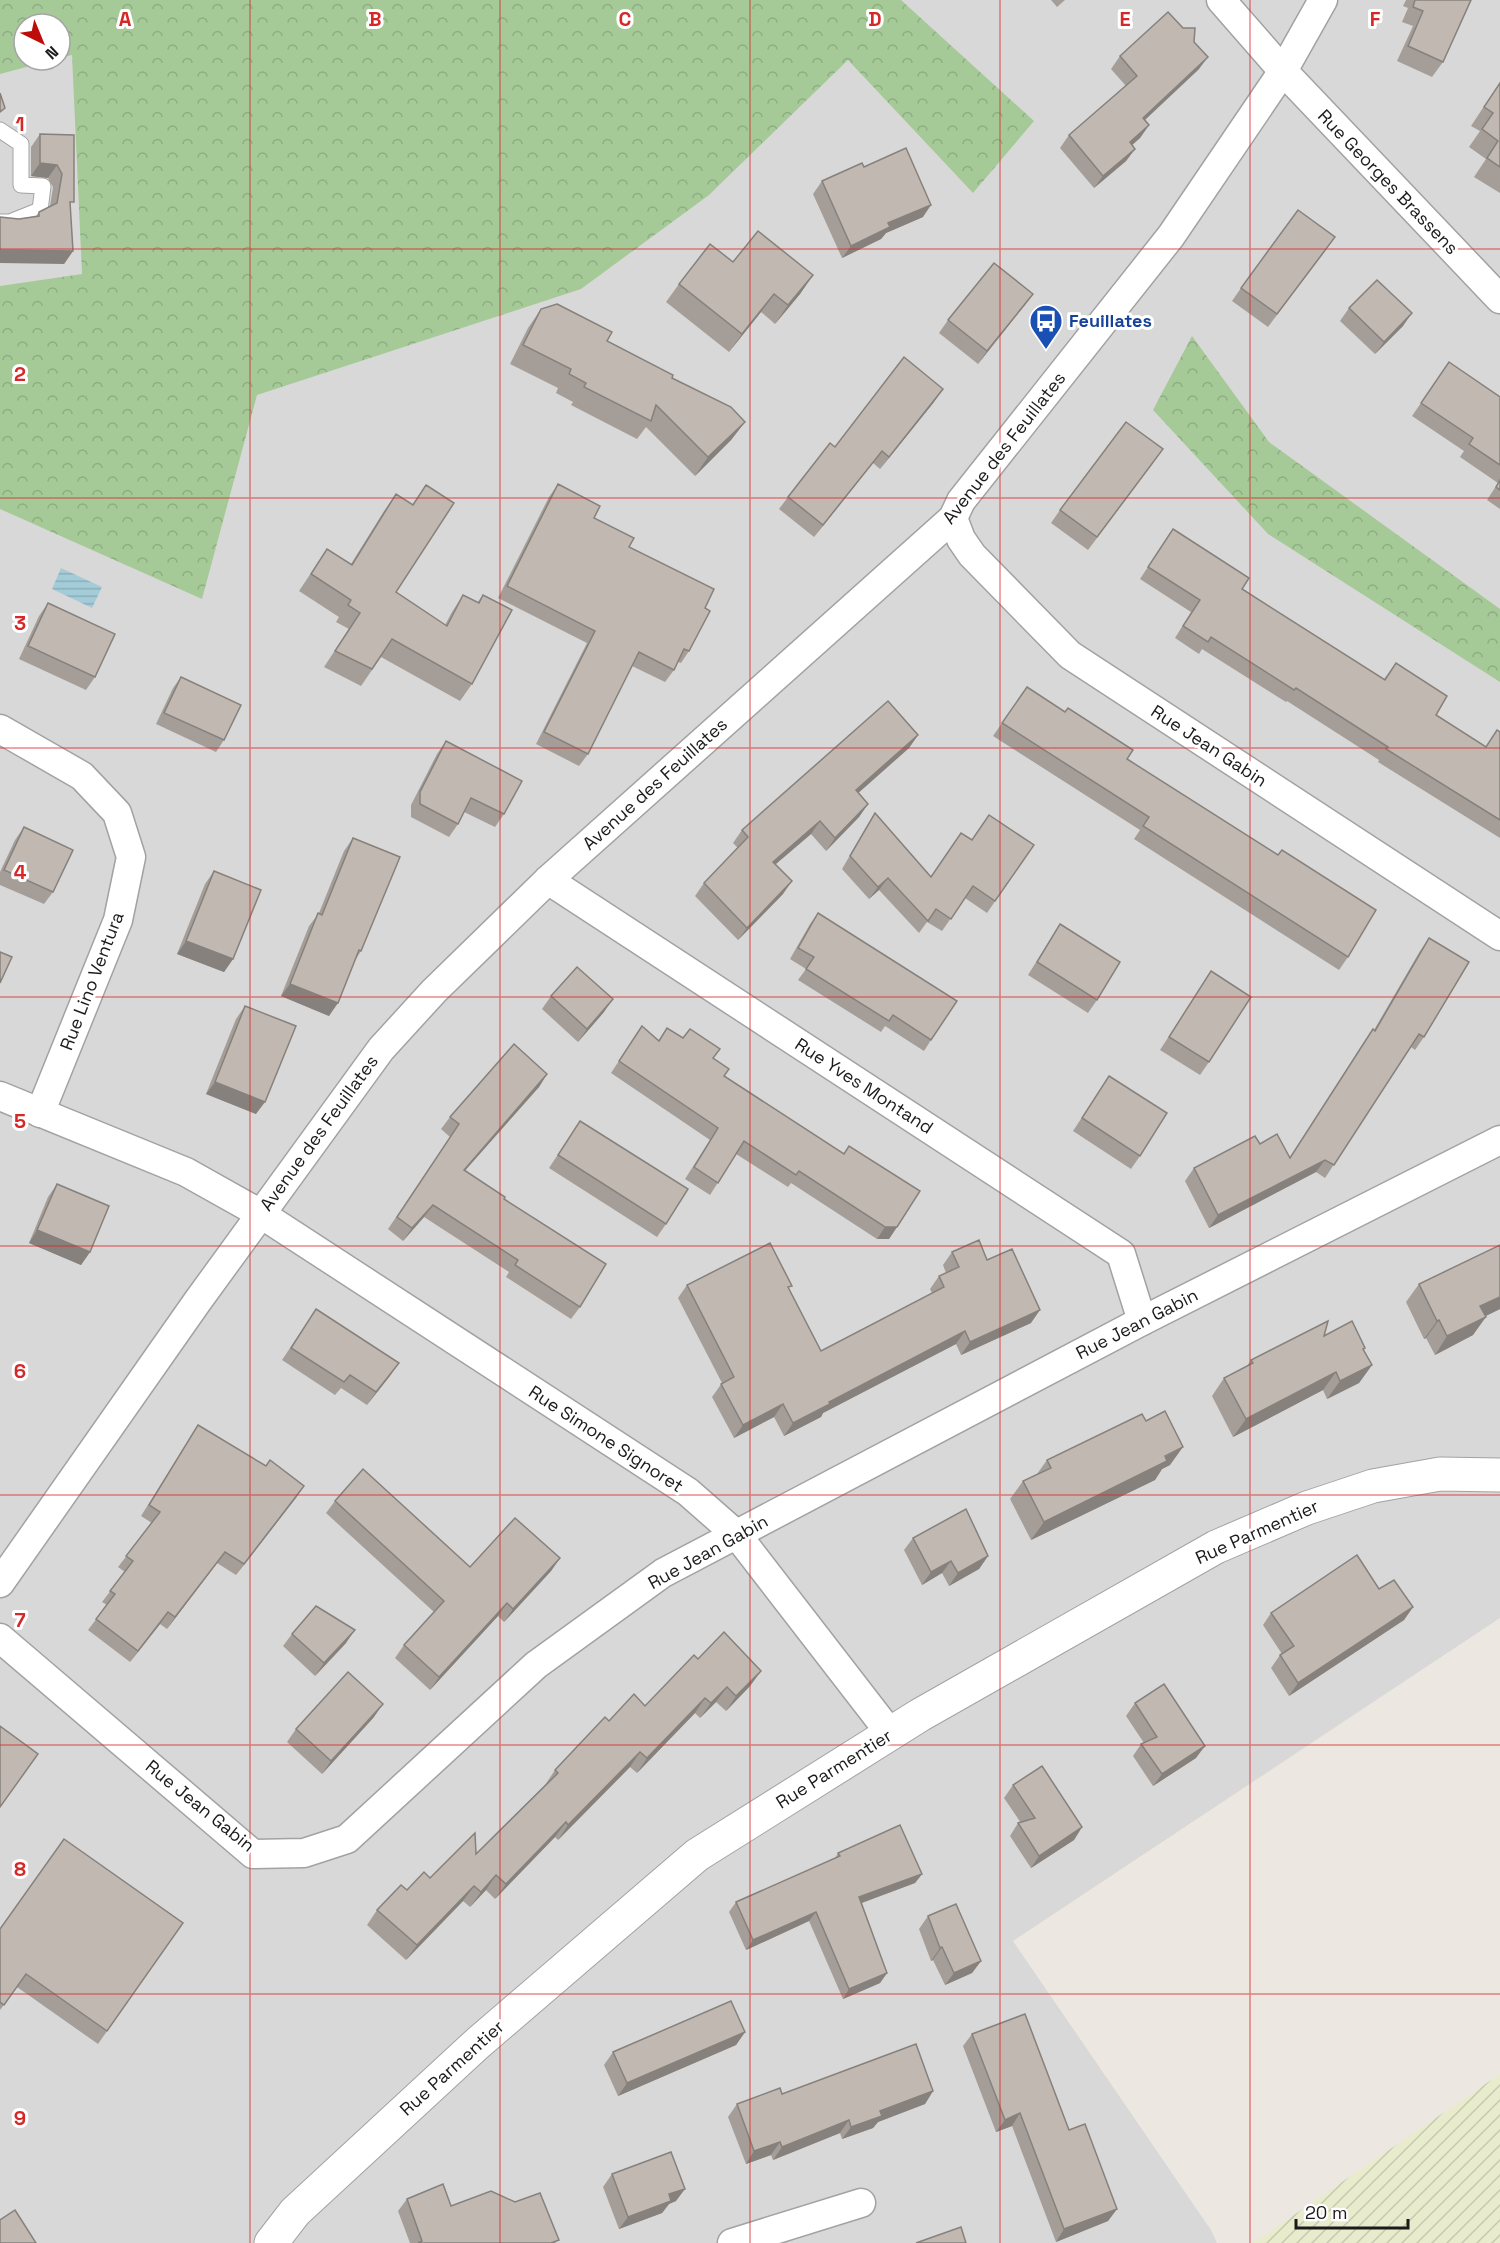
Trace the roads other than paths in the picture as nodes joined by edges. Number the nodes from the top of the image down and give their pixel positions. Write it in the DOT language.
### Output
graph roads {
  1 [pos="1221,0"];
  2 [pos="1323,0"];
  3 [pos="1283,71"];
  4 [pos="0,130"];
  5 [pos="0,222"];
  6 [pos="1498,291"];
  7 [pos="953,519"];
  8 [pos="0,729"];
  9 [pos="548,880"];
  10 [pos="1500,936"];
  11 [pos="0,1096"];
  12 [pos="40,1113"];
  13 [pos="1500,1140"];
  14 [pos="261,1214"];
  15 [pos="1142,1321"];
  16 [pos="1500,1475"];
  17 [pos="737,1535"];
  18 [pos="0,1583"];
  19 [pos="0,1638"];
  20 [pos="890,1733"];
  21 [pos="861,2203"];
  22 [pos="780,2236"];
  23 [pos="271,2243"];
  24 [pos="732,2243"];
  1 -- 3 [label="street, Rue Georges Brassens"];
  2 -- 3 [label="street, Avenue des Feuillates"];
  3 -- 6 [label="street, Rue Georges Brassens"];
  3 -- 7 [label="street, Avenue des Feuillates"];
  4 -- 5 [label="lane"];
  7 -- 9 [label="street, Avenue des Feuillates"];
  7 -- 10 [label="street, Rue Jean Gabin"];
  8 -- 12 [label="street, Rue Lino Ventura"];
  9 -- 14 [label="street, Avenue des Feuillates"];
  9 -- 15 [label="street, Rue Yves Montand"];
  11 -- 12 [label="street"];
  12 -- 14 [label="street"];
  13 -- 15 [label="street, Rue Jean Gabin"];
  14 -- 17 [label="street, Rue Simone Signoret"];
  14 -- 18 [label="street, Avenue des Feuillates"];
  15 -- 17 [label="street, Rue Jean Gabin"];
  16 -- 20 [label="street, Rue Parmentier"];
  17 -- 19 [label="street, Rue Jean Gabin"];
  17 -- 20 [label="street, Rue Simone Signoret"];
  20 -- 23 [label="street, Rue Parmentier"];
  21 -- 22 [label="street"];
  22 -- 24 [label="street"];
}
